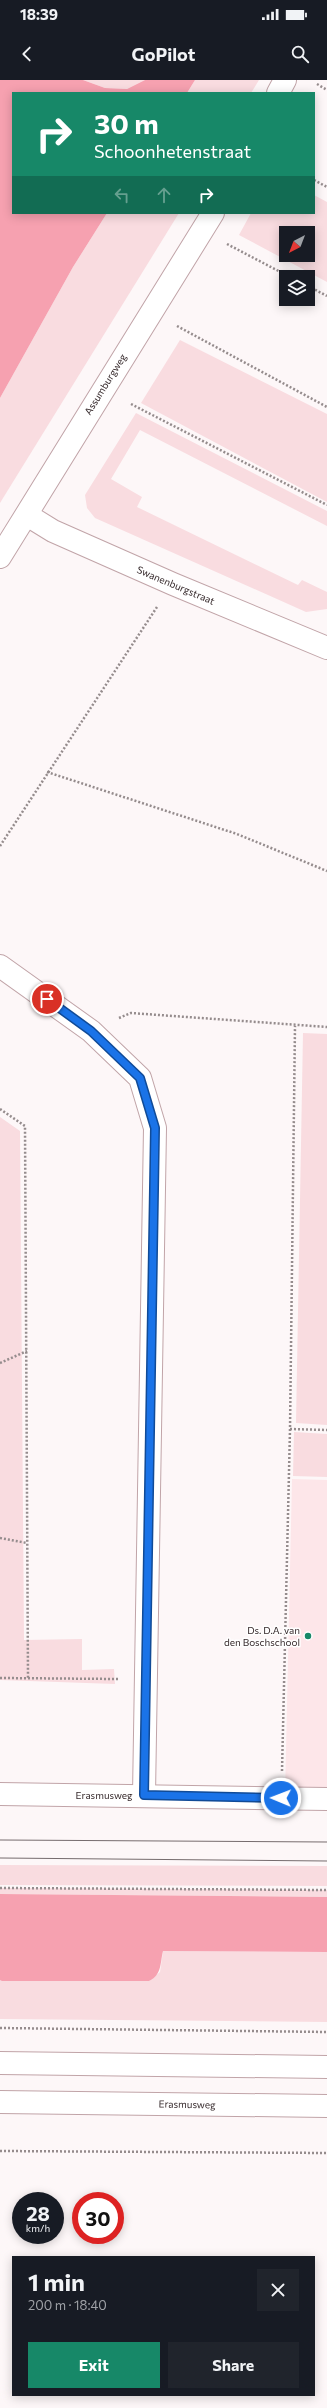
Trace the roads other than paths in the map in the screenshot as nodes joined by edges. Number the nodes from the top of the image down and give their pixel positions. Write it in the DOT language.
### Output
graph roads {
  1 [pos="285,80"];
  2 [pos="279,92"];
  3 [pos="212,214"];
  4 [pos="28,515"];
  5 [pos="0,557"];
  6 [pos="327,648"];
  7 [pos="0,966"];
  8 [pos="0,1794"];
  9 [pos="144,1795"];
  10 [pos="327,1799"];
  11 [pos="0,2063"];
  12 [pos="327,2067"];
  13 [pos="0,2102"];
  14 [pos="327,2106"];
  1 -- 2 [label="street"];
  3 -- 4 [label="street, Assumburgweg"];
  4 -- 5 [label="street, Assumburgweg"];
  4 -- 6 [label="street, Swanenburgstraat"];
  7 -- 9 [label="street"];
  8 -- 9 [label="street, Erasmusweg"];
  9 -- 10 [label="street, Erasmusweg"];
  11 -- 12 [label="street"];
  13 -- 14 [label="street, Erasmusweg"];
}
